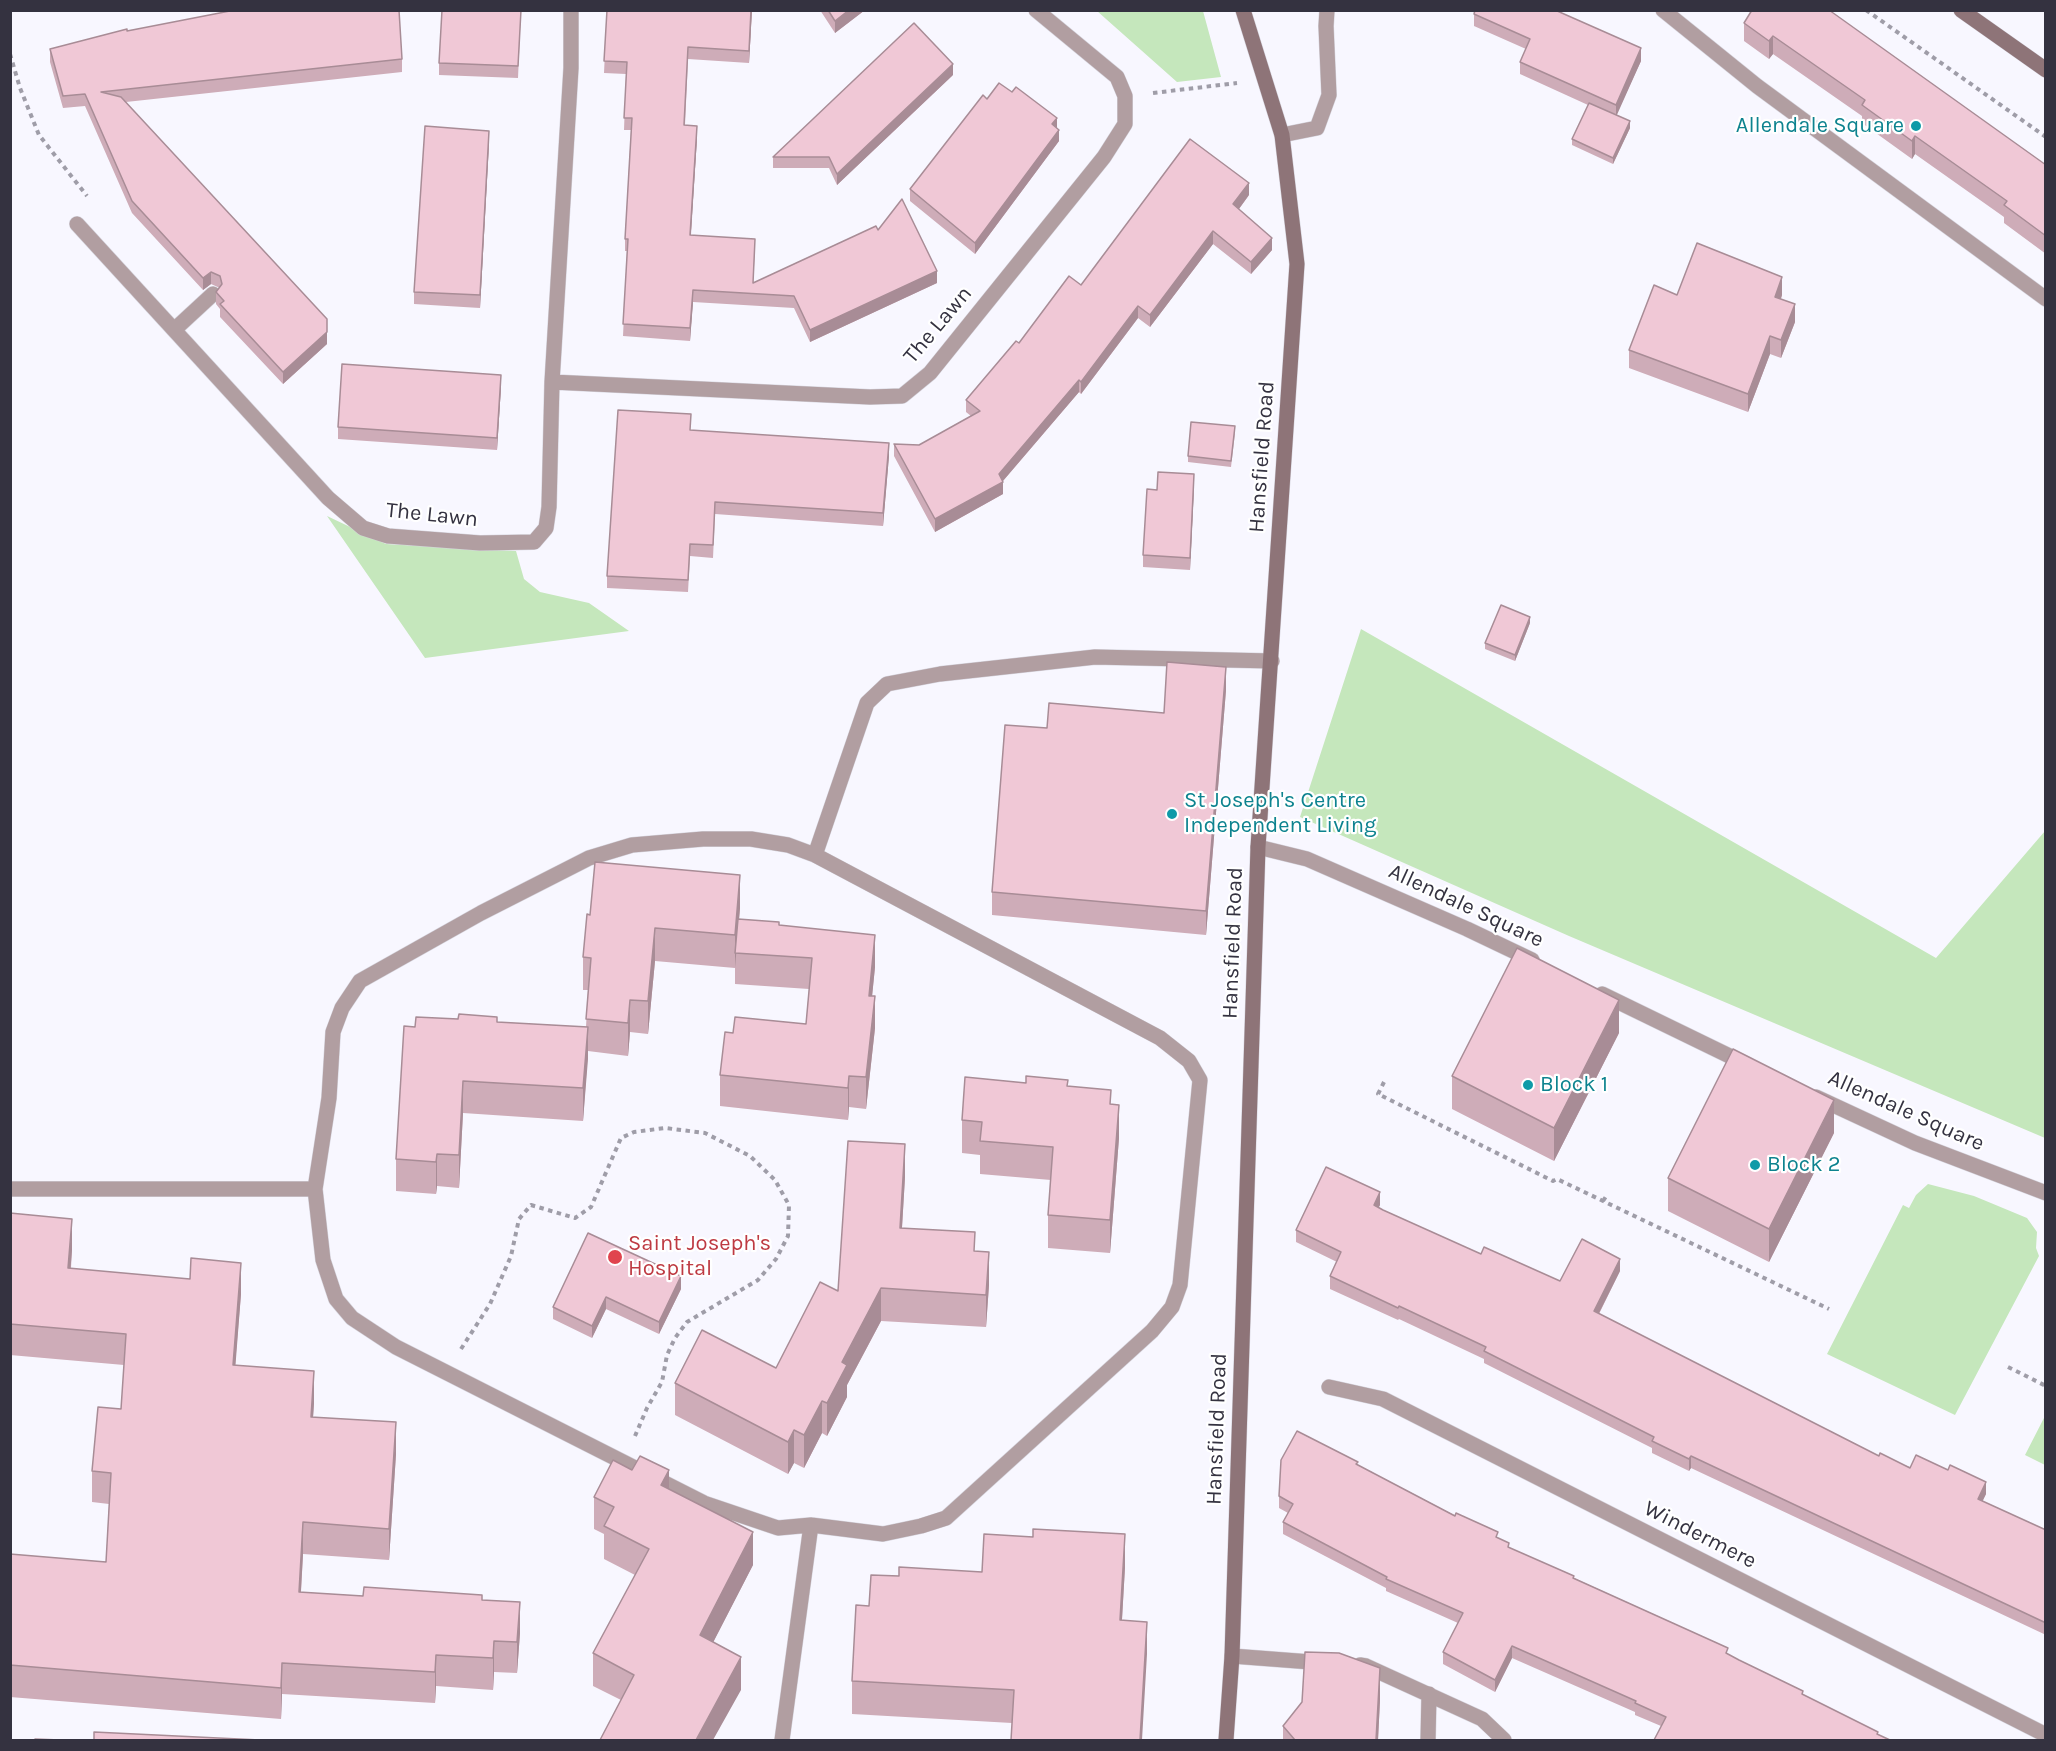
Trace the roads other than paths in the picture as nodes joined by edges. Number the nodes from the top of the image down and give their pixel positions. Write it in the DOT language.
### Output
graph roads {
  1 [pos="572,10"];
  2 [pos="1036,10"];
  3 [pos="1243,10"];
  4 [pos="1327,10"];
  5 [pos="1663,10"];
  6 [pos="1961,10"];
  7 [pos="1681,15"];
  8 [pos="2046,69"];
  9 [pos="1282,135"];
  10 [pos="77,224"];
  11 [pos="213,294"];
  12 [pos="2046,299"];
  13 [pos="174,330"];
  14 [pos="552,382"];
  15 [pos="1272,661"];
  16 [pos="1258,847"];
  17 [pos="815,855"];
  18 [pos="1541,965"];
  19 [pos="1583,985"];
  20 [pos="1764,1072"];
  21 [pos="1807,1093"];
  22 [pos="10,1189"];
  23 [pos="315,1189"];
  24 [pos="2046,1193"];
  25 [pos="1329,1387"];
  26 [pos="811,1525"];
  27 [pos="1232,1656"];
  28 [pos="1429,1694"];
  29 [pos="2046,1736"];
  30 [pos="782,1740"];
  31 [pos="1226,1740"];
  32 [pos="1428,1740"];
  33 [pos="1504,1740"];
  1 -- 14 [label="street, The Lawn"];
  2 -- 14 [label="street, The Lawn"];
  3 -- 9 [label="street, Hansfield Road"];
  4 -- 9 [label="street"];
  5 -- 7 [label="street"];
  6 -- 8 [label="street"];
  7 -- 12 [label="street"];
  9 -- 15 [label="street, Hansfield Road"];
  10 -- 13 [label="street, The Lawn"];
  11 -- 13 [label="street"];
  13 -- 14 [label="street, The Lawn"];
  15 -- 16 [label="street, Hansfield Road"];
  15 -- 17 [label="street"];
  16 -- 18 [label="street, Allendale Square"];
  16 -- 27 [label="street, Hansfield Road"];
  17 -- 23 [label="street"];
  17 -- 26 [label="street"];
  19 -- 20 [label="street"];
  21 -- 24 [label="street, Allendale Square"];
  22 -- 23 [label="street"];
  23 -- 26 [label="street"];
  25 -- 29 [label="street, Windermere"];
  26 -- 30 [label="street"];
  27 -- 28 [label="street"];
  27 -- 31 [label="street, Hansfield Road"];
  28 -- 32 [label="street"];
  28 -- 33 [label="street"];
}
